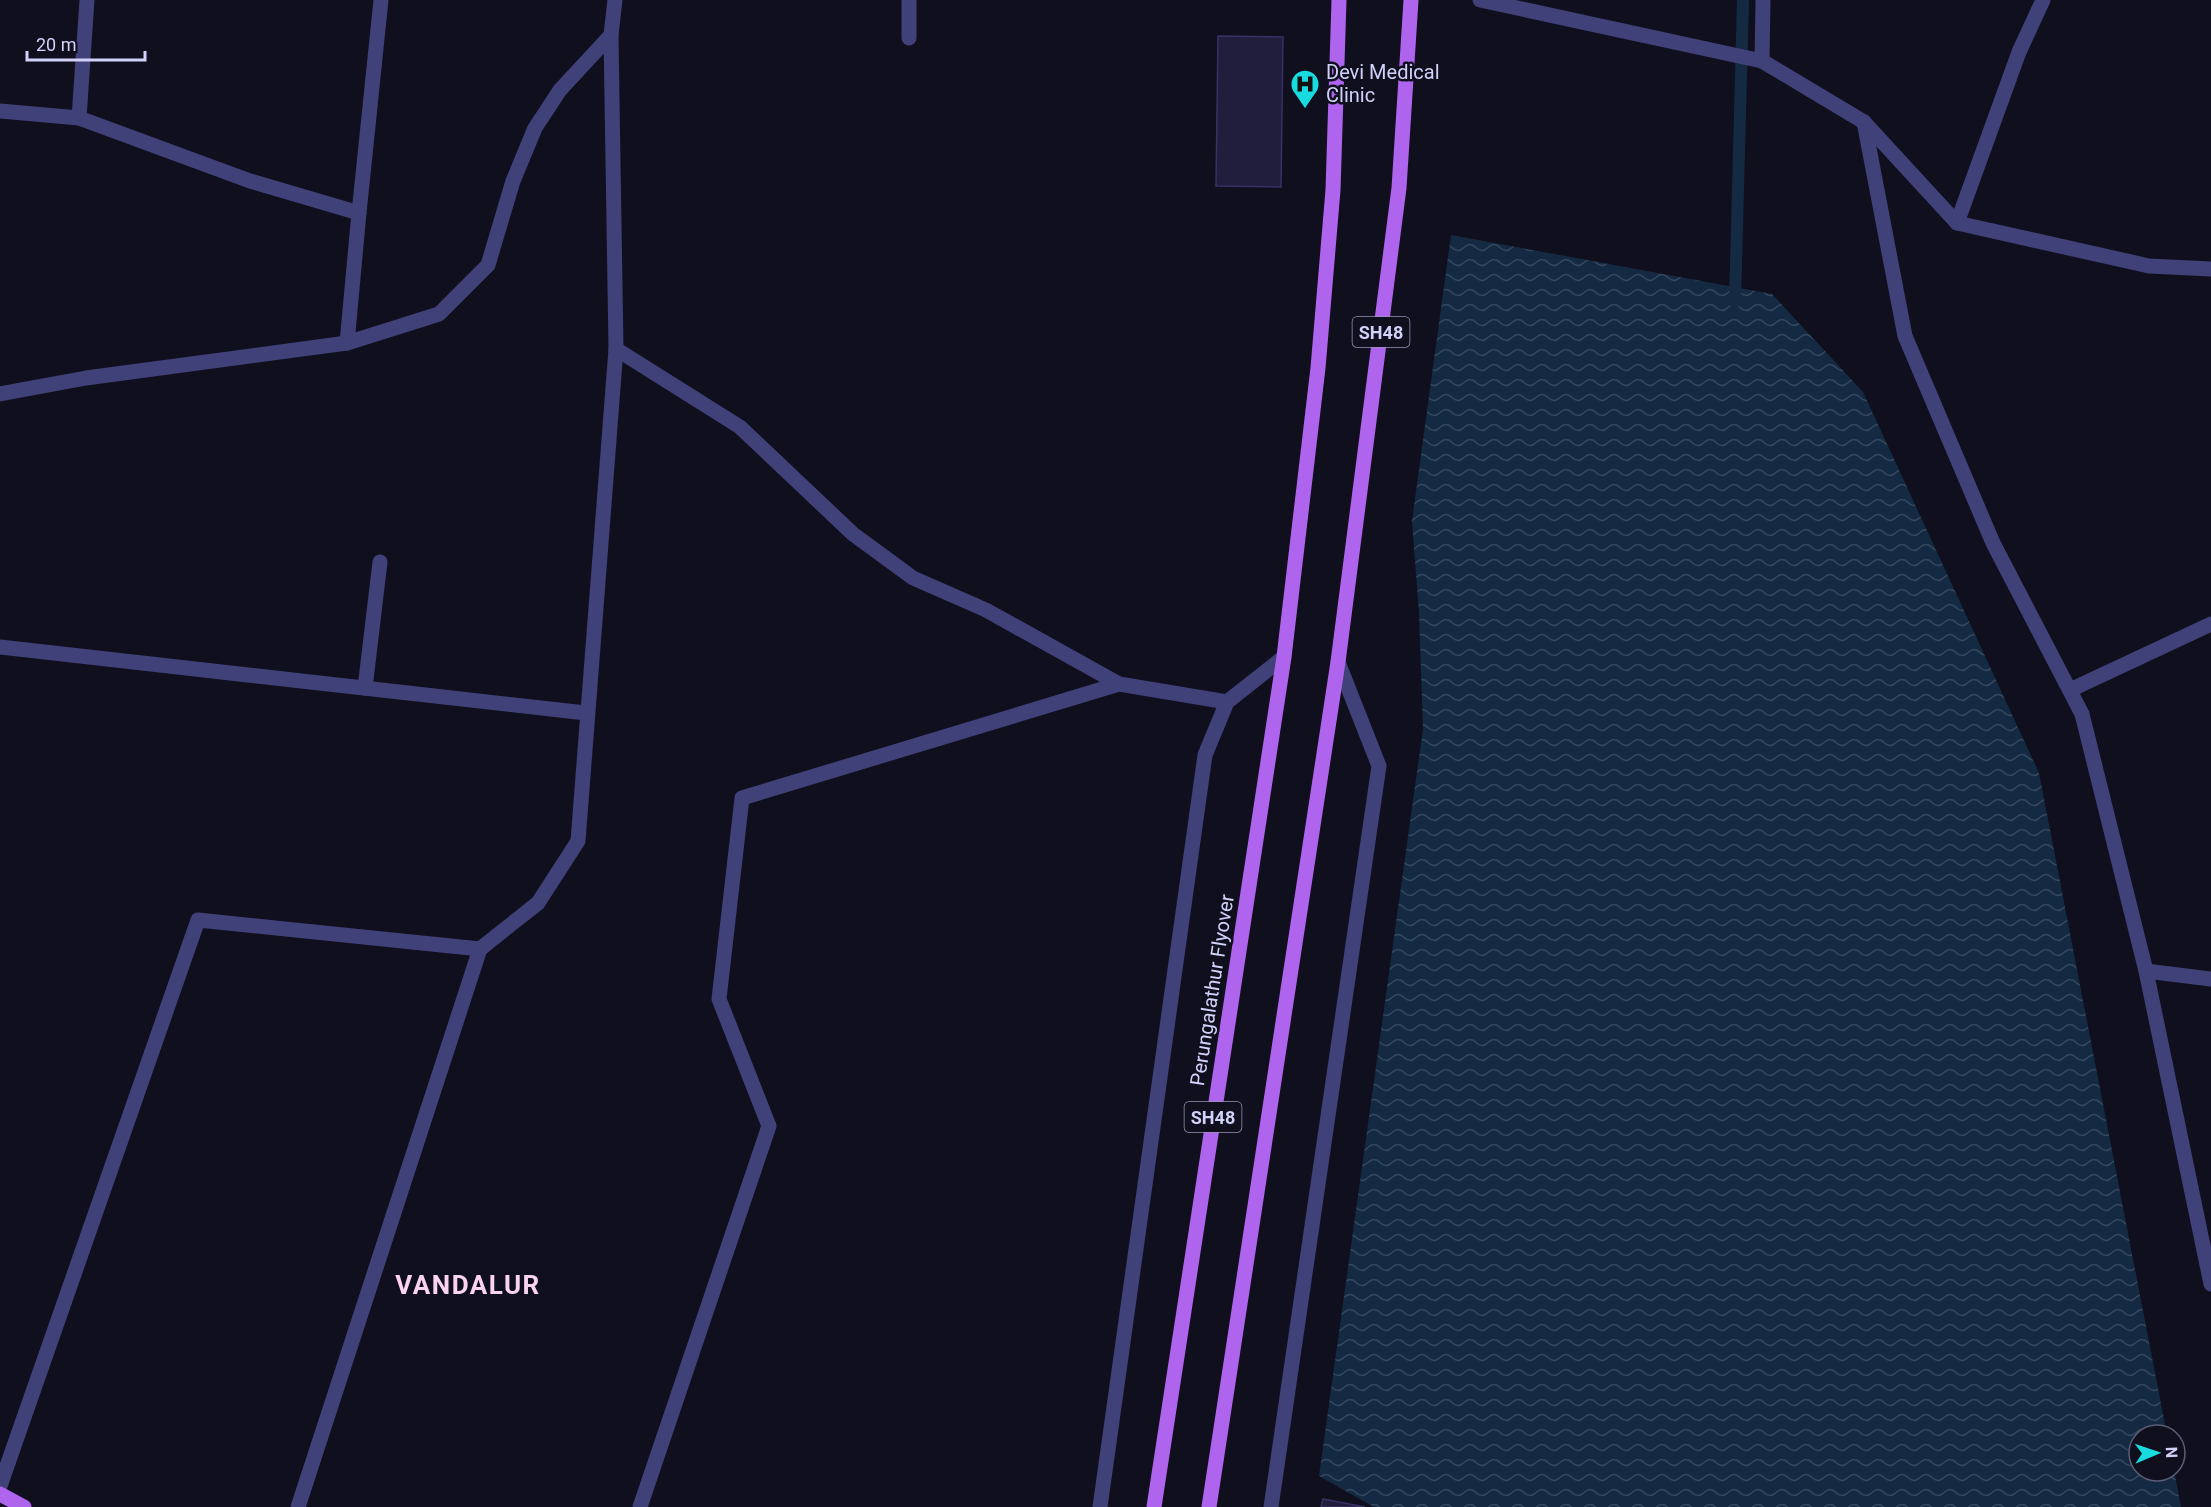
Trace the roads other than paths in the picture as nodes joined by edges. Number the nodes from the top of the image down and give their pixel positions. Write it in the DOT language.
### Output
graph roads {
  1 [pos="87,0"];
  2 [pos="381,0"];
  3 [pos="615,0"];
  4 [pos="909,0"];
  5 [pos="1339,0"];
  6 [pos="1412,0"];
  7 [pos="1480,0"];
  8 [pos="1763,0"];
  9 [pos="2043,0"];
  10 [pos="611,35"];
  11 [pos="909,38"];
  12 [pos="1762,61"];
  13 [pos="0,111"];
  14 [pos="79,118"];
  15 [pos="1864,123"];
  16 [pos="359,213"];
  17 [pos="1957,223"];
  18 [pos="2211,269"];
  19 [pos="347,343"];
  20 [pos="616,348"];
  21 [pos="0,394"];
  22 [pos="380,562"];
  23 [pos="2211,624"];
  24 [pos="0,647"];
  25 [pos="1284,657"];
  26 [pos="1338,662"];
  27 [pos="1119,684"];
  28 [pos="365,688"];
  29 [pos="2070,690"];
  30 [pos="1227,702"];
  31 [pos="586,712"];
  32 [pos="480,950"];
  33 [pos="2146,971"];
  34 [pos="2211,979"];
  35 [pos="2207,1247"];
  36 [pos="2211,1284"];
  37 [pos="0,1486"];
  38 [pos="0,1494"];
  39 [pos="24,1507"];
  40 [pos="298,1507"];
  41 [pos="640,1507"];
  42 [pos="1100,1507"];
  43 [pos="1154,1507"];
  44 [pos="1209,1507"];
  45 [pos="1271,1507"];
  1 -- 14 [label="street"];
  2 -- 16 [label="street"];
  3 -- 10 [label="street"];
  4 -- 11 [label="street"];
  5 -- 25 [label="main road, SH48"];
  6 -- 26 [label="main road, SH48"];
  7 -- 12 [label="street"];
  8 -- 12 [label="street"];
  9 -- 17 [label="street"];
  10 -- 19 [label="street"];
  10 -- 20 [label="street"];
  12 -- 15 [label="street"];
  13 -- 14 [label="street"];
  14 -- 16 [label="street"];
  15 -- 17 [label="street"];
  15 -- 29 [label="street"];
  16 -- 19 [label="street"];
  17 -- 18 [label="street"];
  19 -- 21 [label="street"];
  20 -- 27 [label="street"];
  20 -- 31 [label="street"];
  22 -- 28 [label="street"];
  23 -- 29 [label="street"];
  24 -- 28 [label="street"];
  25 -- 30 [label="street"];
  25 -- 43 [label="main road, Perungalathur Flyover / SH48"];
  26 -- 44 [label="main road, SH48"];
  26 -- 45 [label="street"];
  27 -- 30 [label="street"];
  27 -- 41 [label="street"];
  28 -- 31 [label="street"];
  29 -- 33 [label="street"];
  30 -- 42 [label="street"];
  31 -- 32 [label="street"];
  32 -- 37 [label="street"];
  32 -- 40 [label="street"];
  33 -- 34 [label="street"];
  33 -- 35 [label="street"];
  35 -- 36 [label="street"];
  38 -- 39 [label="main road"];
}
